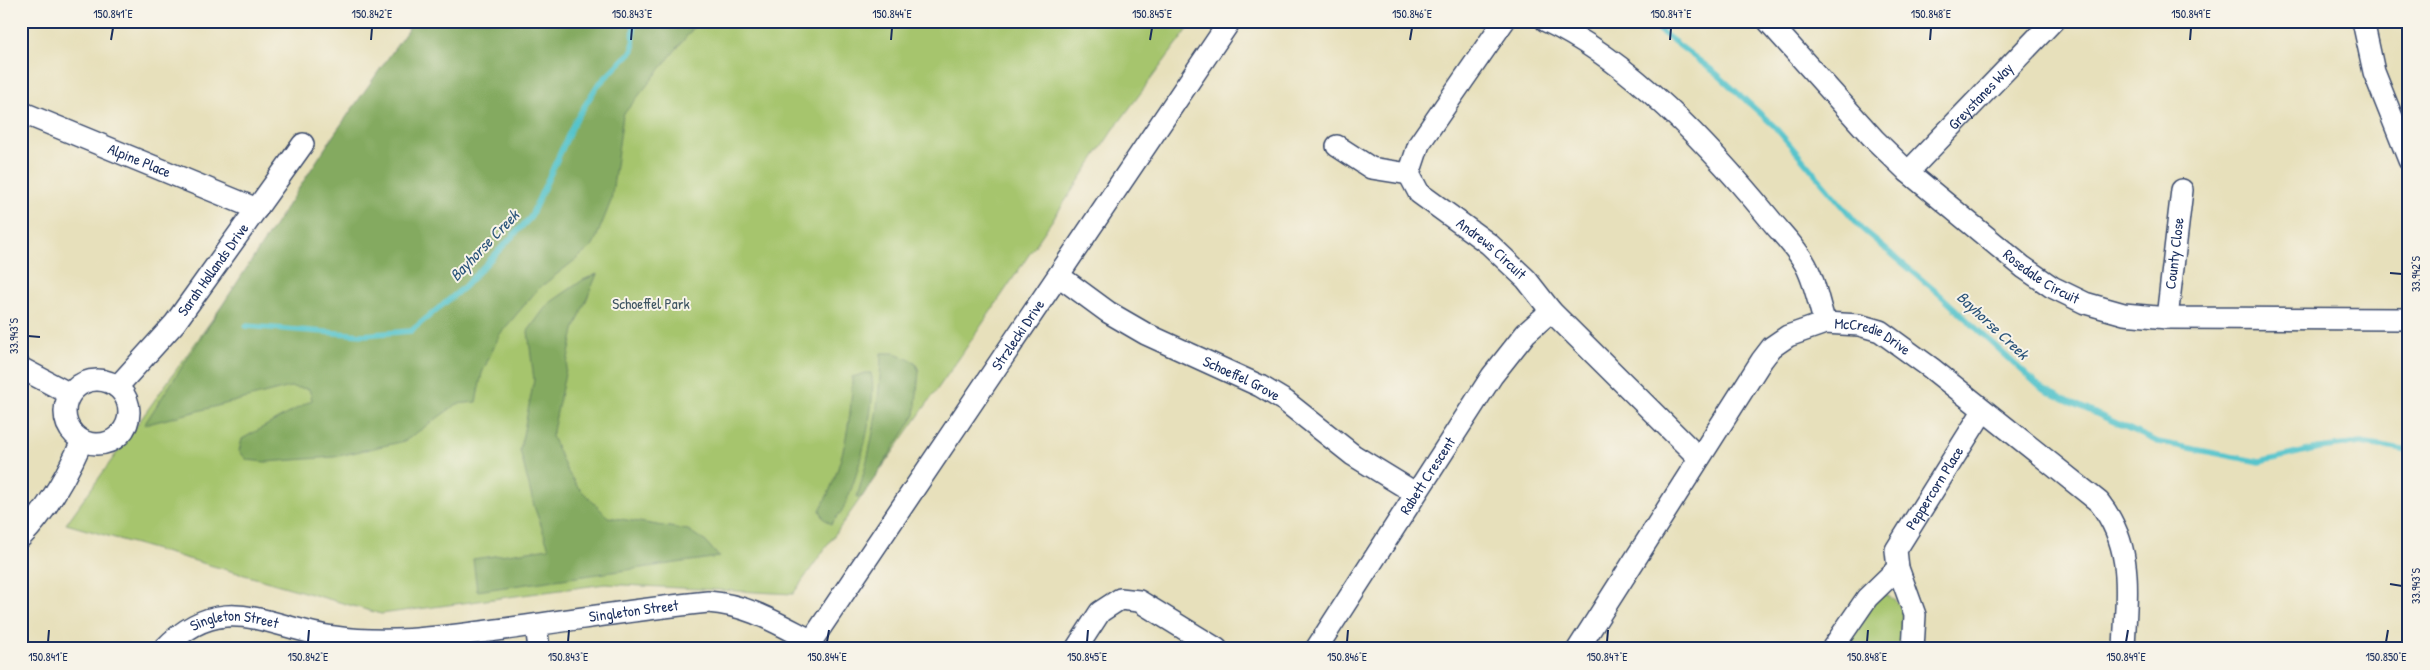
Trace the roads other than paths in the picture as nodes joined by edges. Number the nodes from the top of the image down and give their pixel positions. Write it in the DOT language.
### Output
graph roads {
  1 [pos="1230,21"];
  2 [pos="1504,21"];
  3 [pos="1546,21"];
  4 [pos="1768,21"];
  5 [pos="2053,21"];
  6 [pos="2363,21"];
  7 [pos="21,112"];
  8 [pos="303,144"];
  9 [pos="1337,146"];
  10 [pos="2409,160"];
  11 [pos="1908,172"];
  12 [pos="1409,174"];
  13 [pos="2182,190"];
  14 [pos="257,209"];
  15 [pos="1059,276"];
  16 [pos="1551,311"];
  17 [pos="2167,318"];
  18 [pos="2409,319"];
  19 [pos="1825,323"];
  20 [pos="21,368"];
  21 [pos="117,387"];
  22 [pos="70,394"];
  23 [pos="1983,411"];
  24 [pos="82,441"];
  25 [pos="1698,457"];
  26 [pos="1415,493"];
  27 [pos="21,537"];
  28 [pos="1898,568"];
  29 [pos="536,625"];
  30 [pos="333,643"];
  31 [pos="808,645"];
  32 [pos="164,649"];
  33 [pos="539,649"];
  34 [pos="1076,649"];
  35 [pos="1217,649"];
  36 [pos="1316,649"];
  37 [pos="1578,649"];
  38 [pos="1832,649"];
  39 [pos="1913,649"];
  40 [pos="2124,649"];
  1 -- 15 [label="street, Strzlecki Drive"];
  2 -- 12 [label="street"];
  3 -- 19 [label="street"];
  4 -- 11 [label="street, Rosedale Circuit"];
  5 -- 11 [label="street, Greystanes Way"];
  6 -- 10 [label="street"];
  7 -- 14 [label="street, Alpine Place"];
  8 -- 14 [label="street, Sarah Hollands Drive"];
  9 -- 12 [label="street"];
  11 -- 17 [label="street, Rosedale Circuit"];
  12 -- 16 [label="street, Andrews Circuit"];
  13 -- 17 [label="street, County Close"];
  14 -- 21 [label="street, Sarah Hollands Drive"];
  15 -- 26 [label="street, Schoeffel Grove"];
  15 -- 31 [label="street, Strzlecki Drive"];
  16 -- 25 [label="street, Andrews Circuit"];
  16 -- 26 [label="street, Rabett Crescent"];
  17 -- 18 [label="street, Rosedale Circuit"];
  19 -- 23 [label="street, McCredie Drive"];
  19 -- 25 [label="street, McCredie Drive"];
  20 -- 22 [label="street"];
  21 -- 22 [label="street"];
  21 -- 24 [label="street"];
  22 -- 24 [label="street"];
  23 -- 28 [label="street, Peppercorn Place"];
  23 -- 40 [label="street, McCredie Drive"];
  24 -- 27 [label="street"];
  25 -- 37 [label="street, McCredie Drive"];
  26 -- 36 [label="street, Rabett Crescent"];
  28 -- 38 [label="street"];
  28 -- 39 [label="street, Peppercorn Place"];
  29 -- 30 [label="street, Singleton Street"];
  29 -- 31 [label="street, Singleton Street"];
  29 -- 33 [label="street"];
  30 -- 32 [label="street, Singleton Street"];
  34 -- 35 [label="street"];
}
